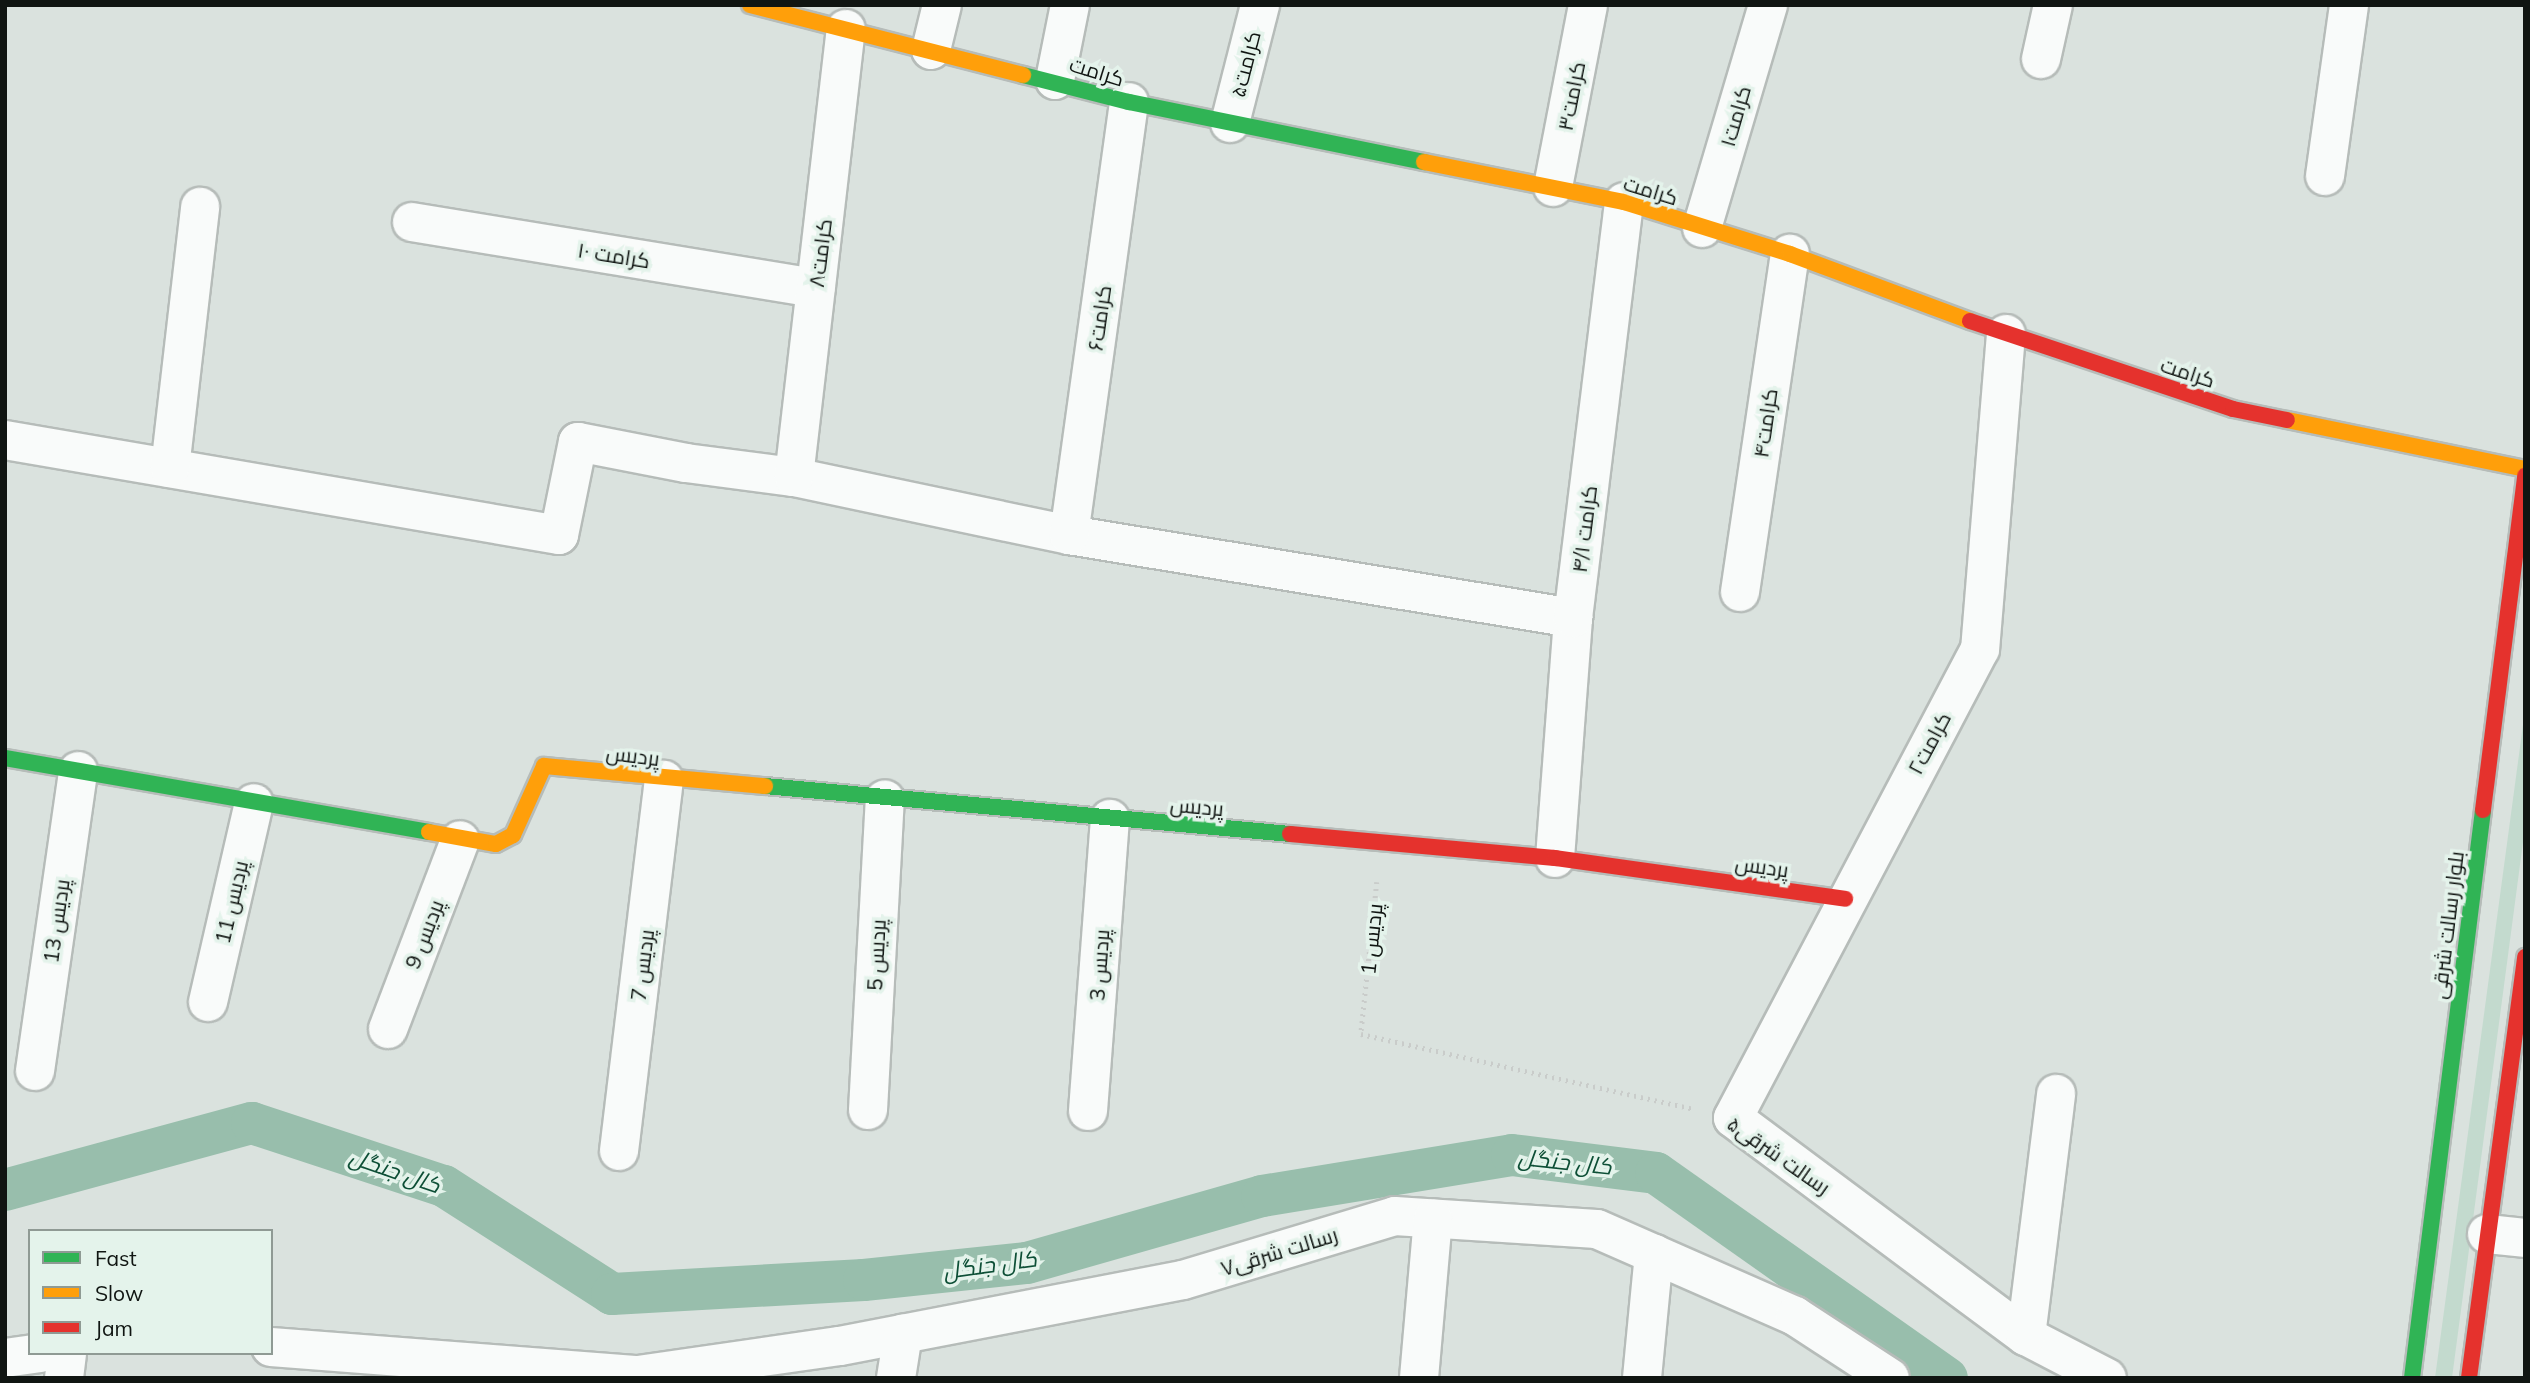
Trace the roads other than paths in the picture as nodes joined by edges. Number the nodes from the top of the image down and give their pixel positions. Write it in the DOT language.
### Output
graph roads {
  1 [pos="750,5"];
  2 [pos="942,5"];
  3 [pos="1070,5"];
  4 [pos="1260,5"];
  5 [pos="1588,5"];
  6 [pos="1768,5"];
  7 [pos="2053,5"];
  8 [pos="2349,5"];
  9 [pos="846,29"];
  10 [pos="931,50"];
  11 [pos="2041,59"];
  12 [pos="1055,80"];
  13 [pos="1129,102"];
  14 [pos="1230,123"];
  15 [pos="2325,176"];
  16 [pos="1553,187"];
  17 [pos="1625,202"];
  18 [pos="200,206"];
  19 [pos="412,222"];
  20 [pos="1702,228"];
  21 [pos="1790,254"];
  22 [pos="816,288"];
  23 [pos="2007,334"];
  24 [pos="5,440"];
  25 [pos="170,468"];
  26 [pos="2525,470"];
  27 [pos="794,477"];
  28 [pos="2525,477"];
  29 [pos="1069,535"];
  30 [pos="1740,592"];
  31 [pos="1573,618"];
  32 [pos="5,758"];
  33 [pos="78,771"];
  34 [pos="664,779"];
  35 [pos="885,799"];
  36 [pos="254,803"];
  37 [pos="1110,819"];
  38 [pos="460,840"];
  39 [pos="1555,858"];
  40 [pos="1845,899"];
  41 [pos="2525,957"];
  42 [pos="208,1002"];
  43 [pos="2520,1025"];
  44 [pos="388,1029"];
  45 [pos="34,1071"];
  46 [pos="2056,1094"];
  47 [pos="867,1110"];
  48 [pos="1088,1111"];
  49 [pos="1733,1118"];
  50 [pos="619,1151"];
  51 [pos="1433,1219"];
  52 [pos="2431,1225"];
  53 [pos="2468,1231"];
  54 [pos="2525,1238"];
  55 [pos="1654,1254"];
  56 [pos="903,1334"];
  57 [pos="2026,1336"];
  58 [pos="273,1349"];
  59 [pos="29,1355"];
  60 [pos="67,1355"];
  61 [pos="5,1359"];
  62 [pos="319,1364"];
  63 [pos="638,1376"];
  64 [pos="64,1378"];
  65 [pos="896,1378"];
  66 [pos="1419,1378"];
  67 [pos="1642,1378"];
  68 [pos="1890,1378"];
  69 [pos="2107,1378"];
  70 [pos="2412,1378"];
  71 [pos="2469,1378"];
  1 -- 9 [label="street, کرامت"];
  2 -- 10 [label="street"];
  3 -- 12 [label="street"];
  4 -- 14 [label="street, کرامت۵"];
  5 -- 16 [label="street, کرامت۳"];
  6 -- 20 [label="street, کرامت۱"];
  7 -- 11 [label="street"];
  8 -- 15 [label="street"];
  9 -- 10 [label="street, کرامت"];
  9 -- 22 [label="street, کرامت۸"];
  10 -- 12 [label="street, کرامت"];
  12 -- 13 [label="street, کرامت"];
  13 -- 14 [label="street, کرامت"];
  13 -- 29 [label="street, کرامت۶"];
  14 -- 16 [label="street, کرامت"];
  16 -- 17 [label="street, کرامت"];
  17 -- 20 [label="street, کرامت"];
  17 -- 31 [label="street, کرامت ۴/۱"];
  18 -- 25 [label="street"];
  19 -- 22 [label="street, کرامت ۱۰"];
  20 -- 21 [label="street, کرامت"];
  21 -- 23 [label="street, کرامت"];
  21 -- 30 [label="street, کرامت۴"];
  22 -- 27 [label="street, کرامت۸"];
  23 -- 26 [label="street, کرامت"];
  23 -- 40 [label="street, کرامت۲"];
  24 -- 25 [label="street"];
  25 -- 27 [label="street"];
  27 -- 29 [label="street"];
  28 -- 52 [label="street, بلوار رسالت شرقی"];
  29 -- 31 [label="street"];
  31 -- 39 [label="street, کرامت ۴/۱"];
  32 -- 33 [label="street"];
  33 -- 36 [label="street"];
  33 -- 45 [label="street, پردیس 13"];
  34 -- 35 [label="street, پردیس"];
  34 -- 38 [label="street, پردیس"];
  34 -- 50 [label="street, پردیس 7"];
  35 -- 37 [label="street, پردیس"];
  35 -- 47 [label="street, پردیس 5"];
  36 -- 38 [label="street"];
  36 -- 42 [label="street, پردیس 11"];
  37 -- 39 [label="street, پردیس"];
  37 -- 48 [label="street, پردیس 3"];
  38 -- 44 [label="street, پردیس 9"];
  39 -- 40 [label="street, پردیس"];
  40 -- 49 [label="street, کرامت۲"];
  41 -- 43 [label="street"];
  43 -- 53 [label="street"];
  46 -- 57 [label="street"];
  49 -- 57 [label="street, رسالت شرقی۵"];
  51 -- 55 [label="street, رسالت شرقی۷"];
  51 -- 56 [label="street, رسالت شرقی۷"];
  51 -- 66 [label="street"];
  52 -- 53 [label="street"];
  52 -- 70 [label="street, بلوار رسالت شرقی"];
  53 -- 54 [label="street"];
  53 -- 71 [label="street"];
  55 -- 67 [label="street"];
  55 -- 68 [label="street, رسالت شرقی۷"];
  56 -- 63 [label="street, رسالت شرقی۷"];
  56 -- 65 [label="street"];
  57 -- 69 [label="street, رسالت شرقی۵"];
  58 -- 62 [label="street, رسالت شرقی۷"];
  59 -- 61 [label="street"];
  60 -- 64 [label="street"];
  62 -- 63 [label="street, رسالت شرقی۷"];
}
